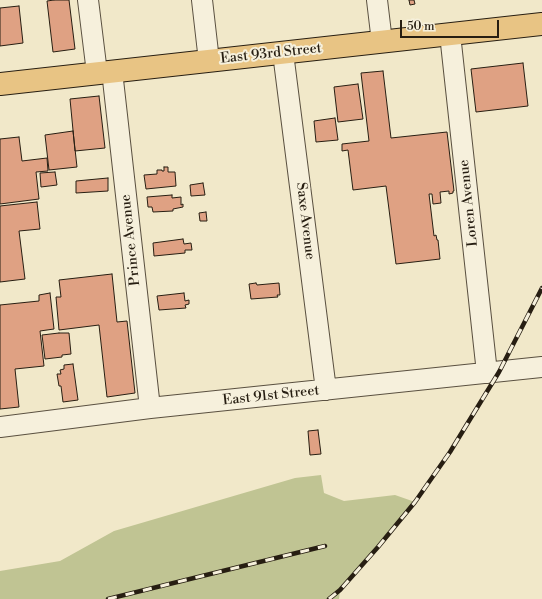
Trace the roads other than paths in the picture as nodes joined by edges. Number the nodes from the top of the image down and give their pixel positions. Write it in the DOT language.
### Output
graph roads {
  1 [pos="88,0"];
  2 [pos="202,0"];
  3 [pos="377,0"];
  4 [pos="542,24"];
  5 [pos="450,34"];
  6 [pos="382,42"];
  7 [pos="283,52"];
  8 [pos="209,61"];
  9 [pos="104,72"];
  10 [pos="0,84"];
  11 [pos="542,367"];
  12 [pos="487,372"];
  13 [pos="326,390"];
  14 [pos="150,408"];
  15 [pos="0,427"];
  1 -- 9 [label="street, Prince Avenue"];
  2 -- 8 [label="street"];
  3 -- 6 [label="street"];
  4 -- 5 [label="main road, East 93rd Street"];
  5 -- 6 [label="main road, East 93rd Street"];
  5 -- 12 [label="street, Loren Avenue"];
  6 -- 7 [label="main road, East 93rd Street"];
  7 -- 8 [label="main road, East 93rd Street"];
  7 -- 13 [label="street, Saxe Avenue"];
  8 -- 9 [label="main road, East 93rd Street"];
  9 -- 10 [label="main road, East 93rd Street"];
  9 -- 14 [label="street, Prince Avenue"];
  11 -- 12 [label="street, East 91st Street"];
  12 -- 13 [label="street, East 91st Street"];
  13 -- 14 [label="street, East 91st Street"];
  14 -- 15 [label="street, East 91st Street"];
}
